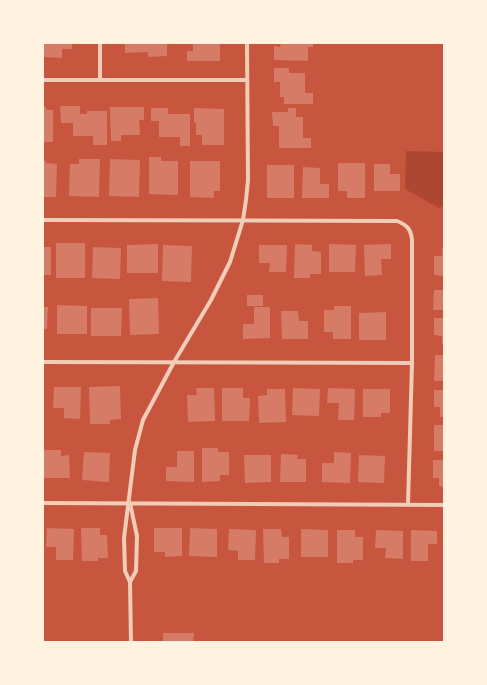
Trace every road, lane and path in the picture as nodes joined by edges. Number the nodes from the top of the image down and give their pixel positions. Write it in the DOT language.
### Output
graph roads {
  1 [pos="100,43"];
  2 [pos="248,43"];
  3 [pos="43,80"];
  4 [pos="100,80"];
  5 [pos="248,80"];
  6 [pos="43,220"];
  7 [pos="243,220"];
  8 [pos="43,362"];
  9 [pos="174,362"];
  10 [pos="412,363"];
  11 [pos="43,502"];
  12 [pos="130,503"];
  13 [pos="408,504"];
  14 [pos="444,505"];
  15 [pos="130,582"];
  16 [pos="131,642"];
  1 -- 4 [label="street"];
  2 -- 5 [label="street"];
  3 -- 4 [label="street"];
  4 -- 5 [label="street"];
  5 -- 7 [label="street"];
  6 -- 7 [label="street"];
  7 -- 9 [label="street"];
  7 -- 10 [label="street"];
  8 -- 9 [label="street"];
  9 -- 10 [label="street"];
  9 -- 12 [label="street"];
  10 -- 13 [label="street"];
  11 -- 12 [label="street"];
  12 -- 13 [label="street"];
  12 -- 15 [label="street"];
  12 -- 15 [label="street"];
  13 -- 14 [label="street"];
  15 -- 16 [label="street"];
}
